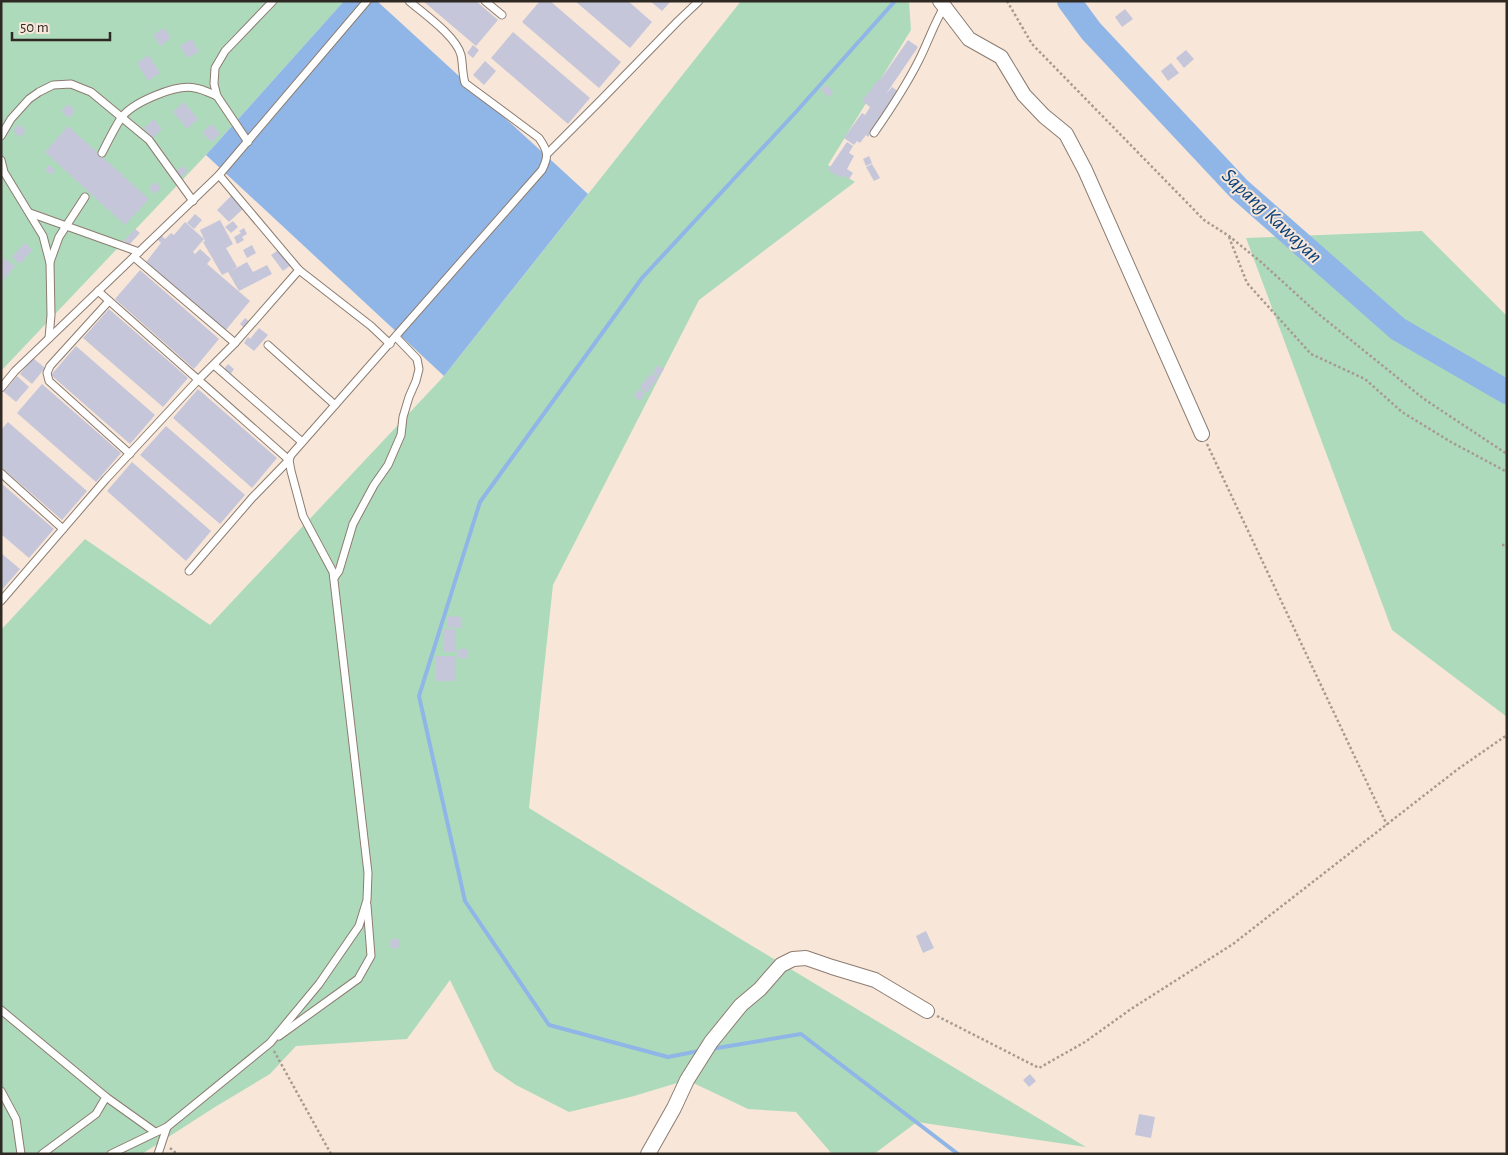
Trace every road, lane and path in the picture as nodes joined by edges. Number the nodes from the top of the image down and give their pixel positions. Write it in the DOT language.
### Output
graph roads {
  1 [pos="273,1"];
  2 [pos="367,1"];
  3 [pos="409,1"];
  4 [pos="485,1"];
  5 [pos="699,1"];
  6 [pos="1007,1"];
  7 [pos="942,4"];
  8 [pos="502,16"];
  9 [pos="217,96"];
  10 [pos="122,117"];
  11 [pos="874,134"];
  12 [pos="1,136"];
  13 [pos="248,142"];
  14 [pos="102,153"];
  15 [pos="547,154"];
  16 [pos="1,160"];
  17 [pos="220,175"];
  18 [pos="84,197"];
  19 [pos="193,201"];
  20 [pos="30,213"];
  21 [pos="66,225"];
  22 [pos="1229,236"];
  23 [pos="136,254"];
  24 [pos="50,263"];
  25 [pos="299,270"];
  26 [pos="98,291"];
  27 [pos="109,301"];
  28 [pos="396,337"];
  29 [pos="49,338"];
  30 [pos="235,343"];
  31 [pos="390,344"];
  32 [pos="268,345"];
  33 [pos="214,365"];
  34 [pos="198,380"];
  35 [pos="1,388"];
  36 [pos="335,406"];
  37 [pos="1202,434"];
  38 [pos="302,442"];
  39 [pos="130,454"];
  40 [pos="1507,454"];
  41 [pos="289,460"];
  42 [pos="1507,472"];
  43 [pos="1,473"];
  44 [pos="63,529"];
  45 [pos="1502,545"];
  46 [pos="1507,545"];
  47 [pos="189,571"];
  48 [pos="334,578"];
  49 [pos="1,601"];
  50 [pos="1507,736"];
  51 [pos="1386,825"];
  52 [pos="367,900"];
  53 [pos="1,1010"];
  54 [pos="927,1011"];
  55 [pos="270,1043"];
  56 [pos="1,1091"];
  57 [pos="106,1098"];
  58 [pos="167,1126"];
  59 [pos="155,1132"];
  60 [pos="21,1154"];
  61 [pos="42,1154"];
  62 [pos="111,1154"];
  63 [pos="158,1154"];
  64 [pos="331,1154"];
  65 [pos="648,1154"];
  1 -- 9 [label="lane"];
  2 -- 13 [label="lane"];
  3 -- 15 [label="lane"];
  4 -- 8 [label="lane"];
  5 -- 15 [label="lane"];
  6 -- 22 [label="path"];
  7 -- 11 [label="lane"];
  7 -- 37 [label="street"];
  9 -- 10 [label="lane"];
  9 -- 13 [label="lane"];
  10 -- 12 [label="lane"];
  10 -- 14 [label="lane"];
  10 -- 19 [label="lane"];
  13 -- 17 [label="lane"];
  15 -- 28 [label="lane"];
  16 -- 20 [label="lane"];
  17 -- 19 [label="lane"];
  17 -- 25 [label="lane"];
  18 -- 21 [label="lane"];
  19 -- 23 [label="lane"];
  20 -- 21 [label="lane"];
  20 -- 24 [label="lane"];
  21 -- 23 [label="lane"];
  21 -- 24 [label="lane"];
  22 -- 40 [label="path"];
  22 -- 42 [label="path"];
  23 -- 26 [label="lane"];
  23 -- 30 [label="lane"];
  24 -- 29 [label="lane"];
  25 -- 30 [label="lane"];
  25 -- 31 [label="lane"];
  26 -- 27 [label="lane"];
  26 -- 29 [label="lane"];
  27 -- 34 [label="lane"];
  27 -- 39 [label="lane"];
  28 -- 31 [label="lane"];
  28 -- 48 [label="lane"];
  29 -- 35 [label="lane"];
  30 -- 33 [label="lane"];
  31 -- 36 [label="lane"];
  32 -- 36 [label="lane"];
  33 -- 34 [label="lane"];
  33 -- 38 [label="lane"];
  34 -- 39 [label="lane"];
  34 -- 41 [label="lane"];
  36 -- 38 [label="lane"];
  37 -- 51 [label="path"];
  38 -- 41 [label="lane"];
  39 -- 44 [label="lane"];
  41 -- 47 [label="lane"];
  41 -- 48 [label="lane"];
  43 -- 44 [label="lane"];
  44 -- 49 [label="lane"];
  45 -- 46 [label="path"];
  48 -- 52 [label="lane"];
  50 -- 51 [label="path"];
  51 -- 54 [label="path"];
  52 -- 55 [label="lane"];
  52 -- 55 [label="lane"];
  53 -- 57 [label="lane"];
  54 -- 65 [label="street"];
  55 -- 58 [label="lane"];
  55 -- 64 [label="path"];
  56 -- 60 [label="lane"];
  57 -- 59 [label="lane"];
  57 -- 61 [label="lane"];
  58 -- 59 [label="lane"];
  58 -- 63 [label="lane"];
  59 -- 62 [label="lane"];
}
